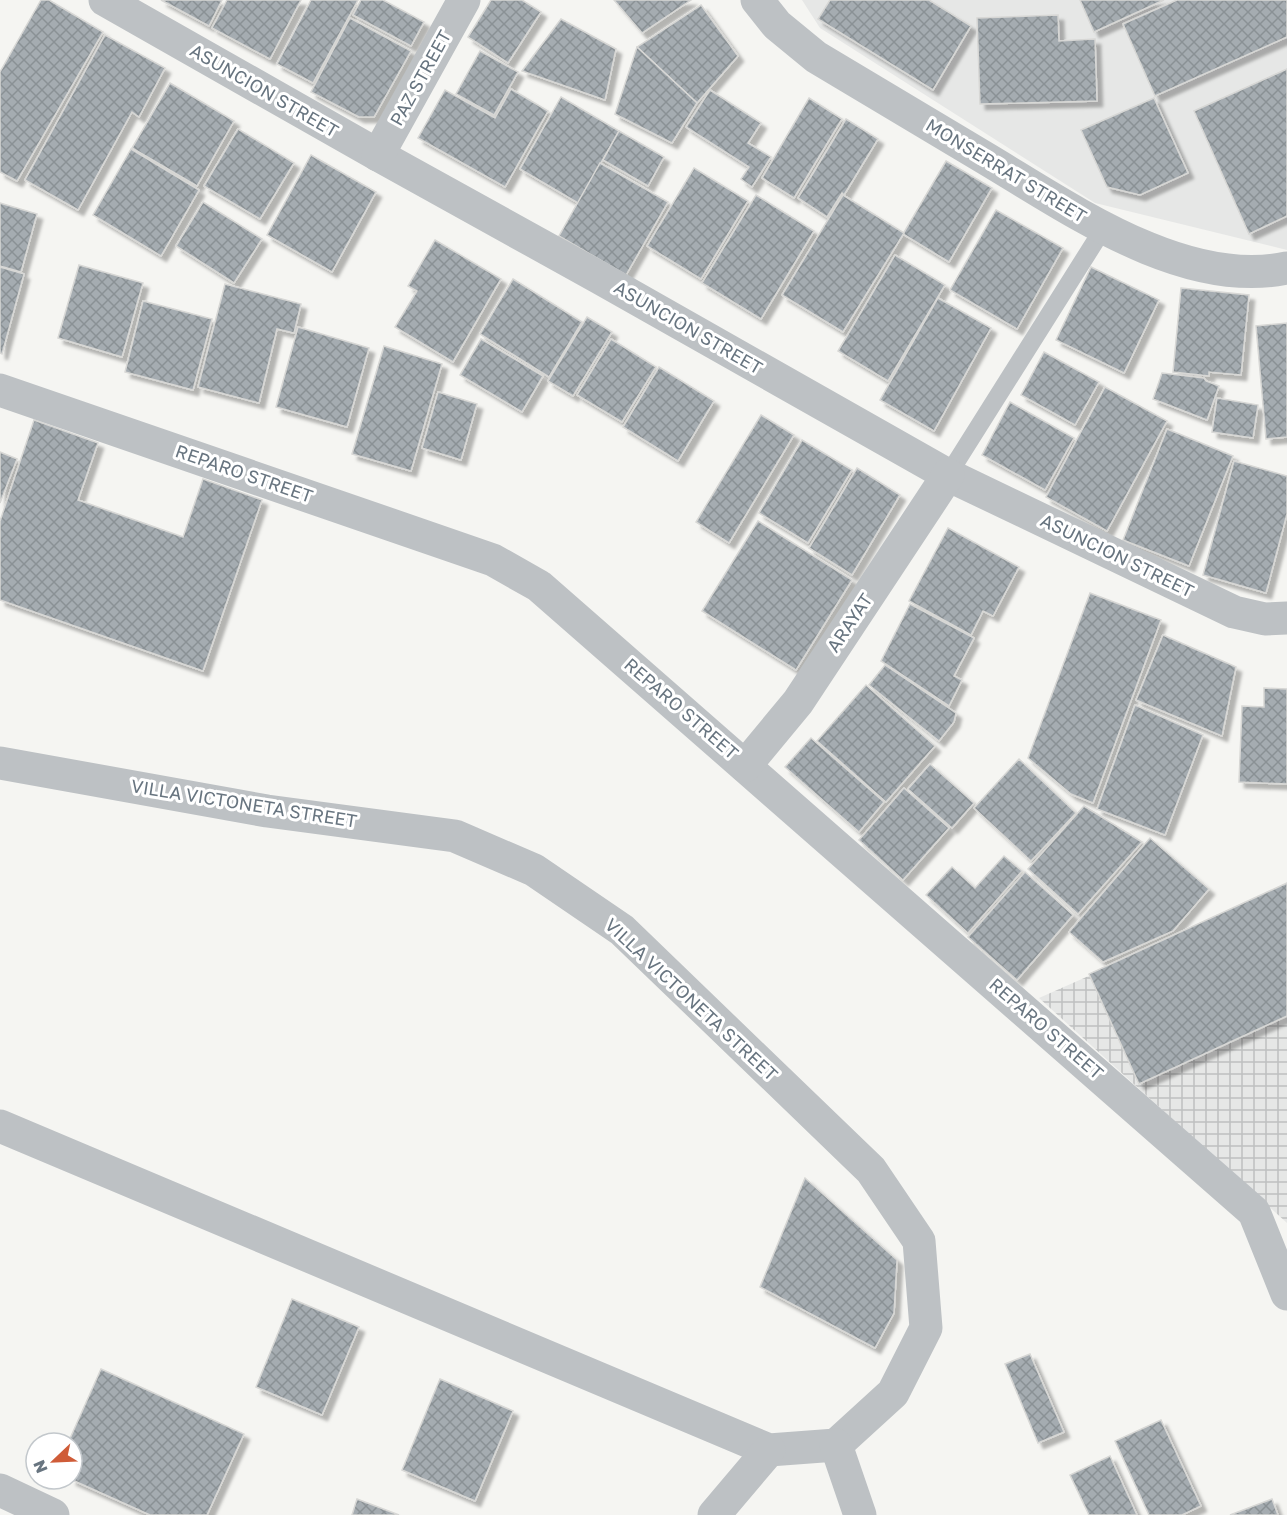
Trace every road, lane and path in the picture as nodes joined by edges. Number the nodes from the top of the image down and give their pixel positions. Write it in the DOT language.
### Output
graph roads {
  1 [pos="105,0"];
  2 [pos="464,0"];
  3 [pos="757,0"];
  4 [pos="378,155"];
  5 [pos="1103,229"];
  6 [pos="1287,268"];
  7 [pos="0,390"];
  8 [pos="948,475"];
  9 [pos="1287,618"];
  10 [pos="0,763"];
  11 [pos="745,766"];
  12 [pos="0,1126"];
  13 [pos="1287,1294"];
  14 [pos="836,1444"];
  15 [pos="769,1450"];
  16 [pos="0,1490"];
  17 [pos="53,1515"];
  18 [pos="714,1515"];
  19 [pos="860,1515"];
  1 -- 4 [label="street, ASUNCION STREET"];
  2 -- 4 [label="street, PAZ STREET"];
  3 -- 5 [label="street, MONSERRAT STREET"];
  4 -- 8 [label="street, ASUNCION STREET"];
  5 -- 6 [label="street, MONSERRAT STREET"];
  5 -- 8 [label="lane"];
  7 -- 11 [label="street, REPARO STREET"];
  8 -- 9 [label="street, ASUNCION STREET"];
  8 -- 11 [label="street, ARAYAT"];
  10 -- 14 [label="street, VILLA VICTONETA STREET"];
  11 -- 13 [label="street, REPARO STREET"];
  12 -- 15 [label="street"];
  14 -- 15 [label="street"];
  14 -- 19 [label="street"];
  15 -- 18 [label="street"];
  16 -- 17 [label="street"];
}
